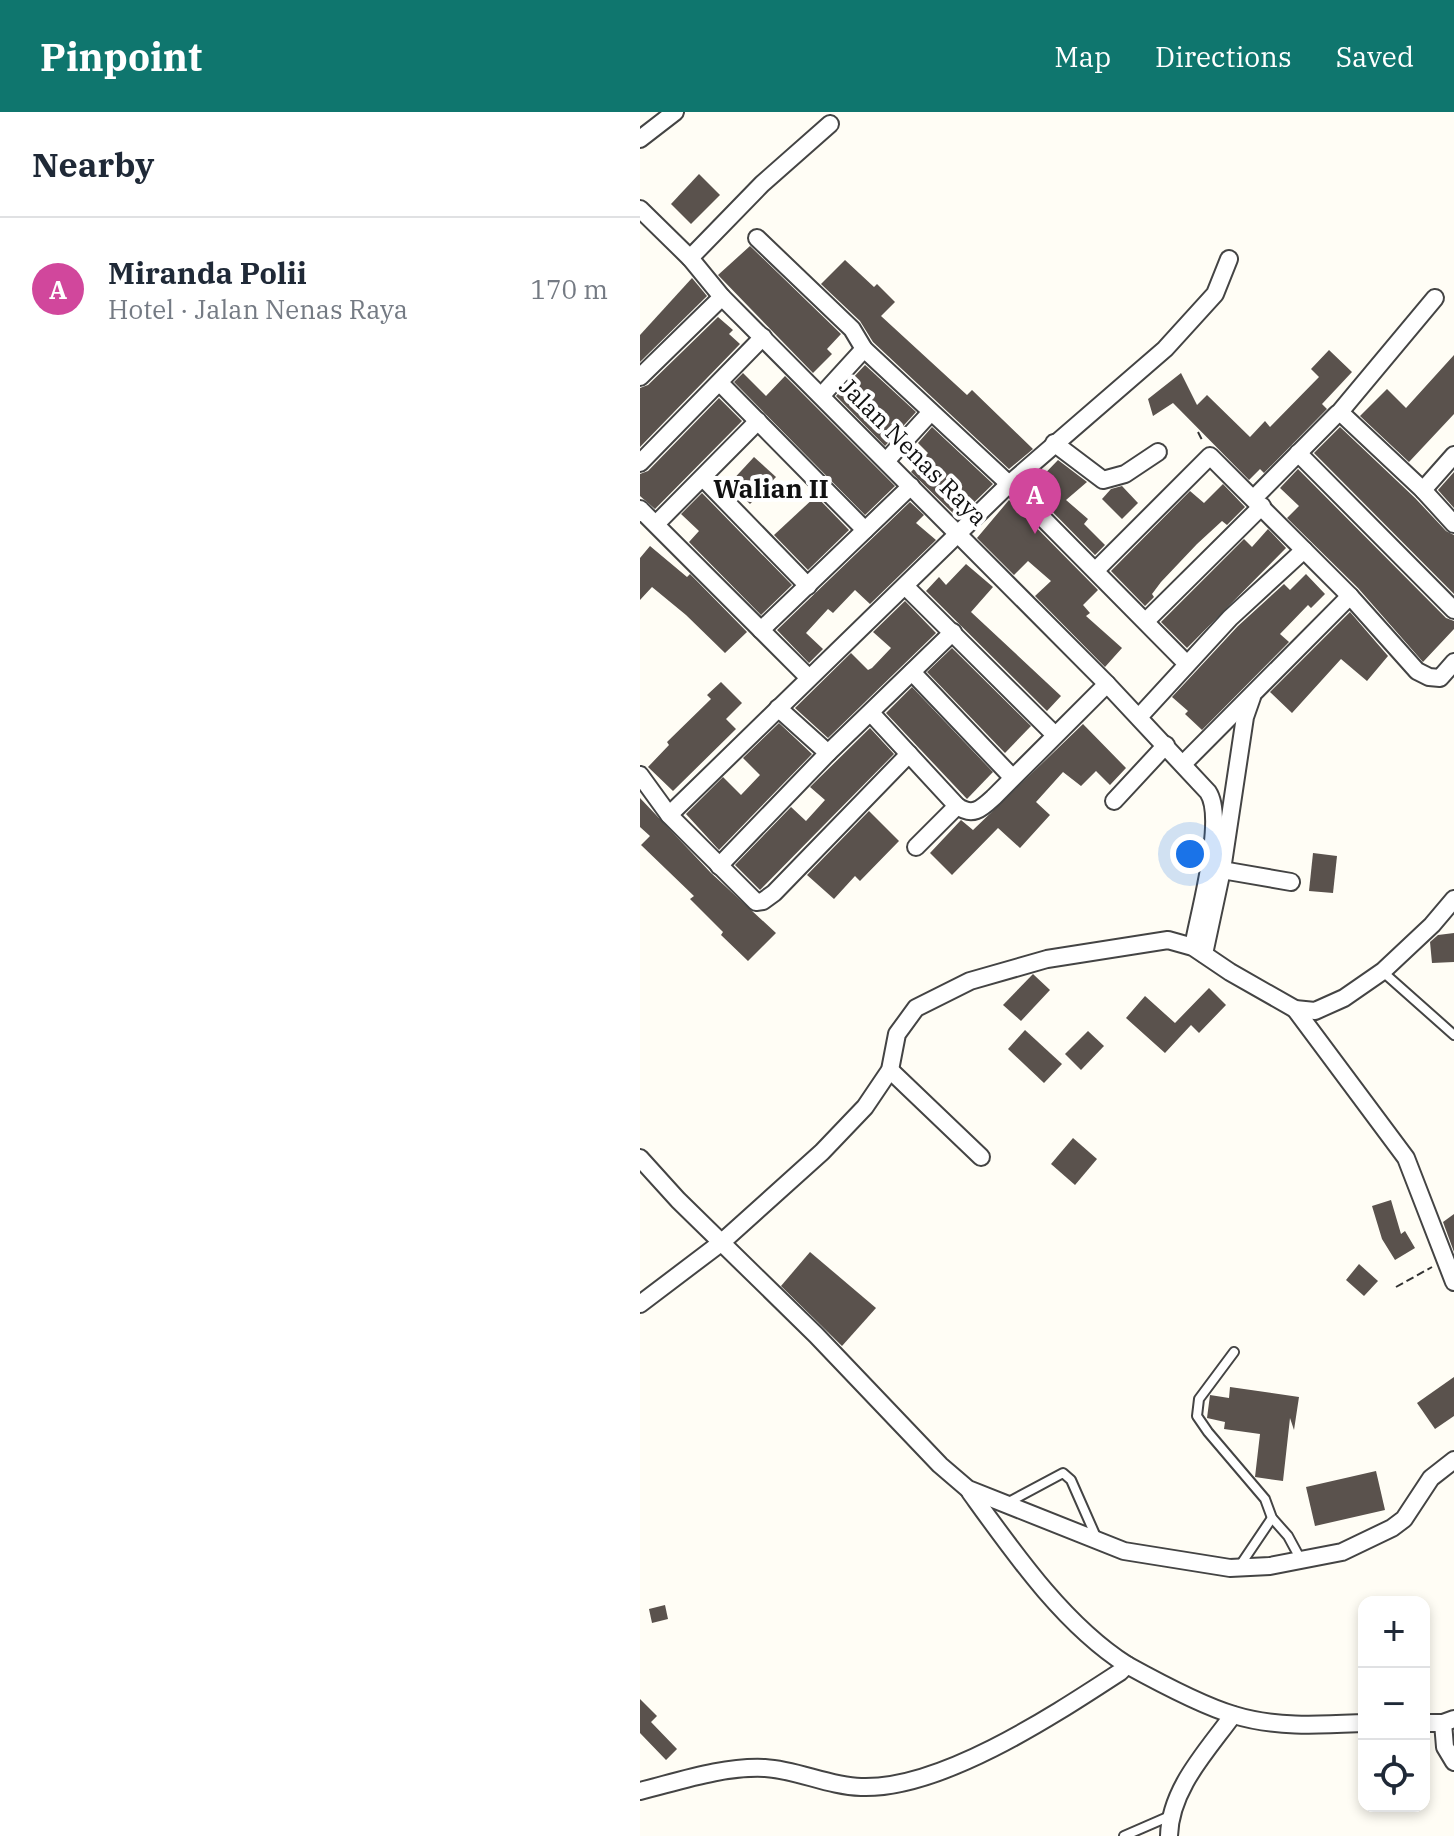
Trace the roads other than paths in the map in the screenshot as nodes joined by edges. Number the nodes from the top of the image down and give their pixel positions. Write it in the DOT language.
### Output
graph roads {
  1 [pos="675,112"];
  2 [pos="830,124"];
  3 [pos="640,139"];
  4 [pos="640,209"];
  5 [pos="757,238"];
  6 [pos="690,258"];
  7 [pos="1229,259"];
  8 [pos="722,297"];
  9 [pos="1435,298"];
  10 [pos="763,337"];
  11 [pos="864,349"];
  12 [pos="640,377"];
  13 [pos="720,383"];
  14 [pos="822,395"];
  15 [pos="931,412"];
  16 [pos="1339,413"];
  17 [pos="758,421"];
  18 [pos="1054,443"];
  19 [pos="1158,452"];
  20 [pos="1298,453"];
  21 [pos="1454,455"];
  22 [pos="887,460"];
  23 [pos="640,463"];
  24 [pos="703,478"];
  25 [pos="1009,484"];
  26 [pos="911,486"];
  27 [pos="1423,490"];
  28 [pos="1258,502"];
  29 [pos="640,509"];
  30 [pos="656,524"];
  31 [pos="1454,524"];
  32 [pos="865,530"];
  33 [pos="959,533"];
  34 [pos="1304,550"];
  35 [pos="1096,570"];
  36 [pos="808,586"];
  37 [pos="905,586"];
  38 [pos="1350,596"];
  39 [pos="1454,610"];
  40 [pos="1146,621"];
  41 [pos="761,630"];
  42 [pos="953,632"];
  43 [pos="1454,662"];
  44 [pos="1186,663"];
  45 [pos="912,672"];
  46 [pos="809,678"];
  47 [pos="1107,684"];
  48 [pos="1252,697"];
  49 [pos="778,708"];
  50 [pos="871,713"];
  51 [pos="1139,717"];
  52 [pos="1055,735"];
  53 [pos="1166,745"];
  54 [pos="828,753"];
  55 [pos="909,754"];
  56 [pos="1184,763"];
  57 [pos="640,775"];
  58 [pos="1012,777"];
  59 [pos="1114,801"];
  60 [pos="1222,801"];
  61 [pos="957,806"];
  62 [pos="669,815"];
  63 [pos="916,847"];
  64 [pos="719,866"];
  65 [pos="1222,870"];
  66 [pos="1291,882"];
  67 [pos="1454,899"];
  68 [pos="1198,950"];
  69 [pos="1383,971"];
  70 [pos="1295,1009"];
  71 [pos="1454,1035"];
  72 [pos="890,1070"];
  73 [pos="981,1157"];
  74 [pos="640,1158"];
  75 [pos="722,1242"];
  76 [pos="1447,1256"];
  77 [pos="1454,1282"];
  78 [pos="640,1304"];
  79 [pos="1234,1352"];
  80 [pos="1454,1460"];
  81 [pos="968,1489"];
  82 [pos="1004,1504"];
  83 [pos="1272,1518"];
  84 [pos="1097,1539"];
  85 [pos="1301,1561"];
  86 [pos="1239,1567"];
  87 [pos="1127,1665"];
  88 [pos="1233,1715"];
  89 [pos="1448,1721"];
  90 [pos="1358,1723"];
  91 [pos="1454,1762"];
  92 [pos="640,1791"];
  93 [pos="1170,1816"];
  94 [pos="1124,1836"];
  95 [pos="1169,1836"];
  1 -- 3 [label="street"];
  2 -- 6 [label="street"];
  4 -- 6 [label="street, Jalan Nenas Raya"];
  5 -- 11 [label="street"];
  6 -- 8 [label="street, Jalan Nenas Raya"];
  7 -- 18 [label="street"];
  8 -- 10 [label="street, Jalan Nenas Raya"];
  8 -- 12 [label="street"];
  9 -- 16 [label="street"];
  10 -- 13 [label="street"];
  10 -- 14 [label="street, Jalan Nenas Raya"];
  11 -- 14 [label="street"];
  11 -- 15 [label="street"];
  13 -- 17 [label="street"];
  13 -- 23 [label="street"];
  14 -- 22 [label="street, Jalan Nenas Raya"];
  15 -- 22 [label="street"];
  15 -- 25 [label="street"];
  16 -- 20 [label="street"];
  16 -- 27 [label="street"];
  17 -- 24 [label="street"];
  17 -- 32 [label="street"];
  18 -- 19 [label="street"];
  18 -- 25 [label="street"];
  20 -- 28 [label="street"];
  20 -- 39 [label="street"];
  21 -- 27 [label="street"];
  22 -- 26 [label="street, Jalan Nenas Raya"];
  24 -- 30 [label="street"];
  24 -- 36 [label="street"];
  25 -- 33 [label="street"];
  25 -- 35 [label="street"];
  26 -- 32 [label="street"];
  26 -- 33 [label="street, Jalan Nenas Raya"];
  27 -- 31 [label="street"];
  28 -- 34 [label="street"];
  28 -- 35 [label="street"];
  28 -- 40 [label="street"];
  29 -- 30 [label="street"];
  30 -- 41 [label="street"];
  32 -- 36 [label="street"];
  33 -- 37 [label="street"];
  33 -- 47 [label="street, Jalan Nenas Raya"];
  34 -- 38 [label="street"];
  34 -- 44 [label="street"];
  35 -- 40 [label="street"];
  36 -- 41 [label="street"];
  37 -- 42 [label="street"];
  37 -- 46 [label="street"];
  38 -- 43 [label="street"];
  38 -- 48 [label="street"];
  40 -- 44 [label="street"];
  41 -- 46 [label="street"];
  42 -- 45 [label="street"];
  42 -- 52 [label="street"];
  44 -- 51 [label="street"];
  45 -- 50 [label="street"];
  45 -- 58 [label="street"];
  46 -- 49 [label="street"];
  47 -- 51 [label="street, Jalan Nenas Raya"];
  47 -- 52 [label="street"];
  48 -- 56 [label="street"];
  48 -- 60 [label="street"];
  49 -- 54 [label="street"];
  49 -- 62 [label="street"];
  50 -- 54 [label="street"];
  50 -- 55 [label="street"];
  51 -- 53 [label="street, Jalan Nenas Raya"];
  52 -- 58 [label="street"];
  53 -- 56 [label="street, Jalan Nenas Raya"];
  53 -- 59 [label="street"];
  54 -- 64 [label="street"];
  55 -- 61 [label="street"];
  55 -- 64 [label="street"];
  56 -- 60 [label="street, Jalan Nenas Raya"];
  57 -- 62 [label="street"];
  58 -- 61 [label="street"];
  60 -- 65 [label="street"];
  60 -- 68 [label="street"];
  61 -- 63 [label="street"];
  62 -- 64 [label="street"];
  65 -- 66 [label="street"];
  65 -- 68 [label="street"];
  67 -- 69 [label="street"];
  68 -- 70 [label="street"];
  68 -- 72 [label="street"];
  69 -- 70 [label="street"];
  69 -- 71 [label="lane"];
  70 -- 76 [label="street"];
  72 -- 73 [label="street"];
  72 -- 75 [label="street"];
  74 -- 75 [label="street"];
  75 -- 78 [label="street"];
  75 -- 81 [label="street"];
  76 -- 77 [label="street"];
  79 -- 83 [label="lane"];
  80 -- 85 [label="street"];
  81 -- 82 [label="street"];
  81 -- 87 [label="street"];
  82 -- 84 [label="street"];
  82 -- 84 [label="lane"];
  83 -- 85 [label="lane"];
  83 -- 86 [label="lane"];
  84 -- 86 [label="street"];
  85 -- 86 [label="street"];
  87 -- 88 [label="street"];
  87 -- 92 [label="street"];
  88 -- 90 [label="street"];
  88 -- 93 [label="street"];
  89 -- 91 [label="street"];
  93 -- 94 [label="lane"];
  93 -- 95 [label="street"];
}
